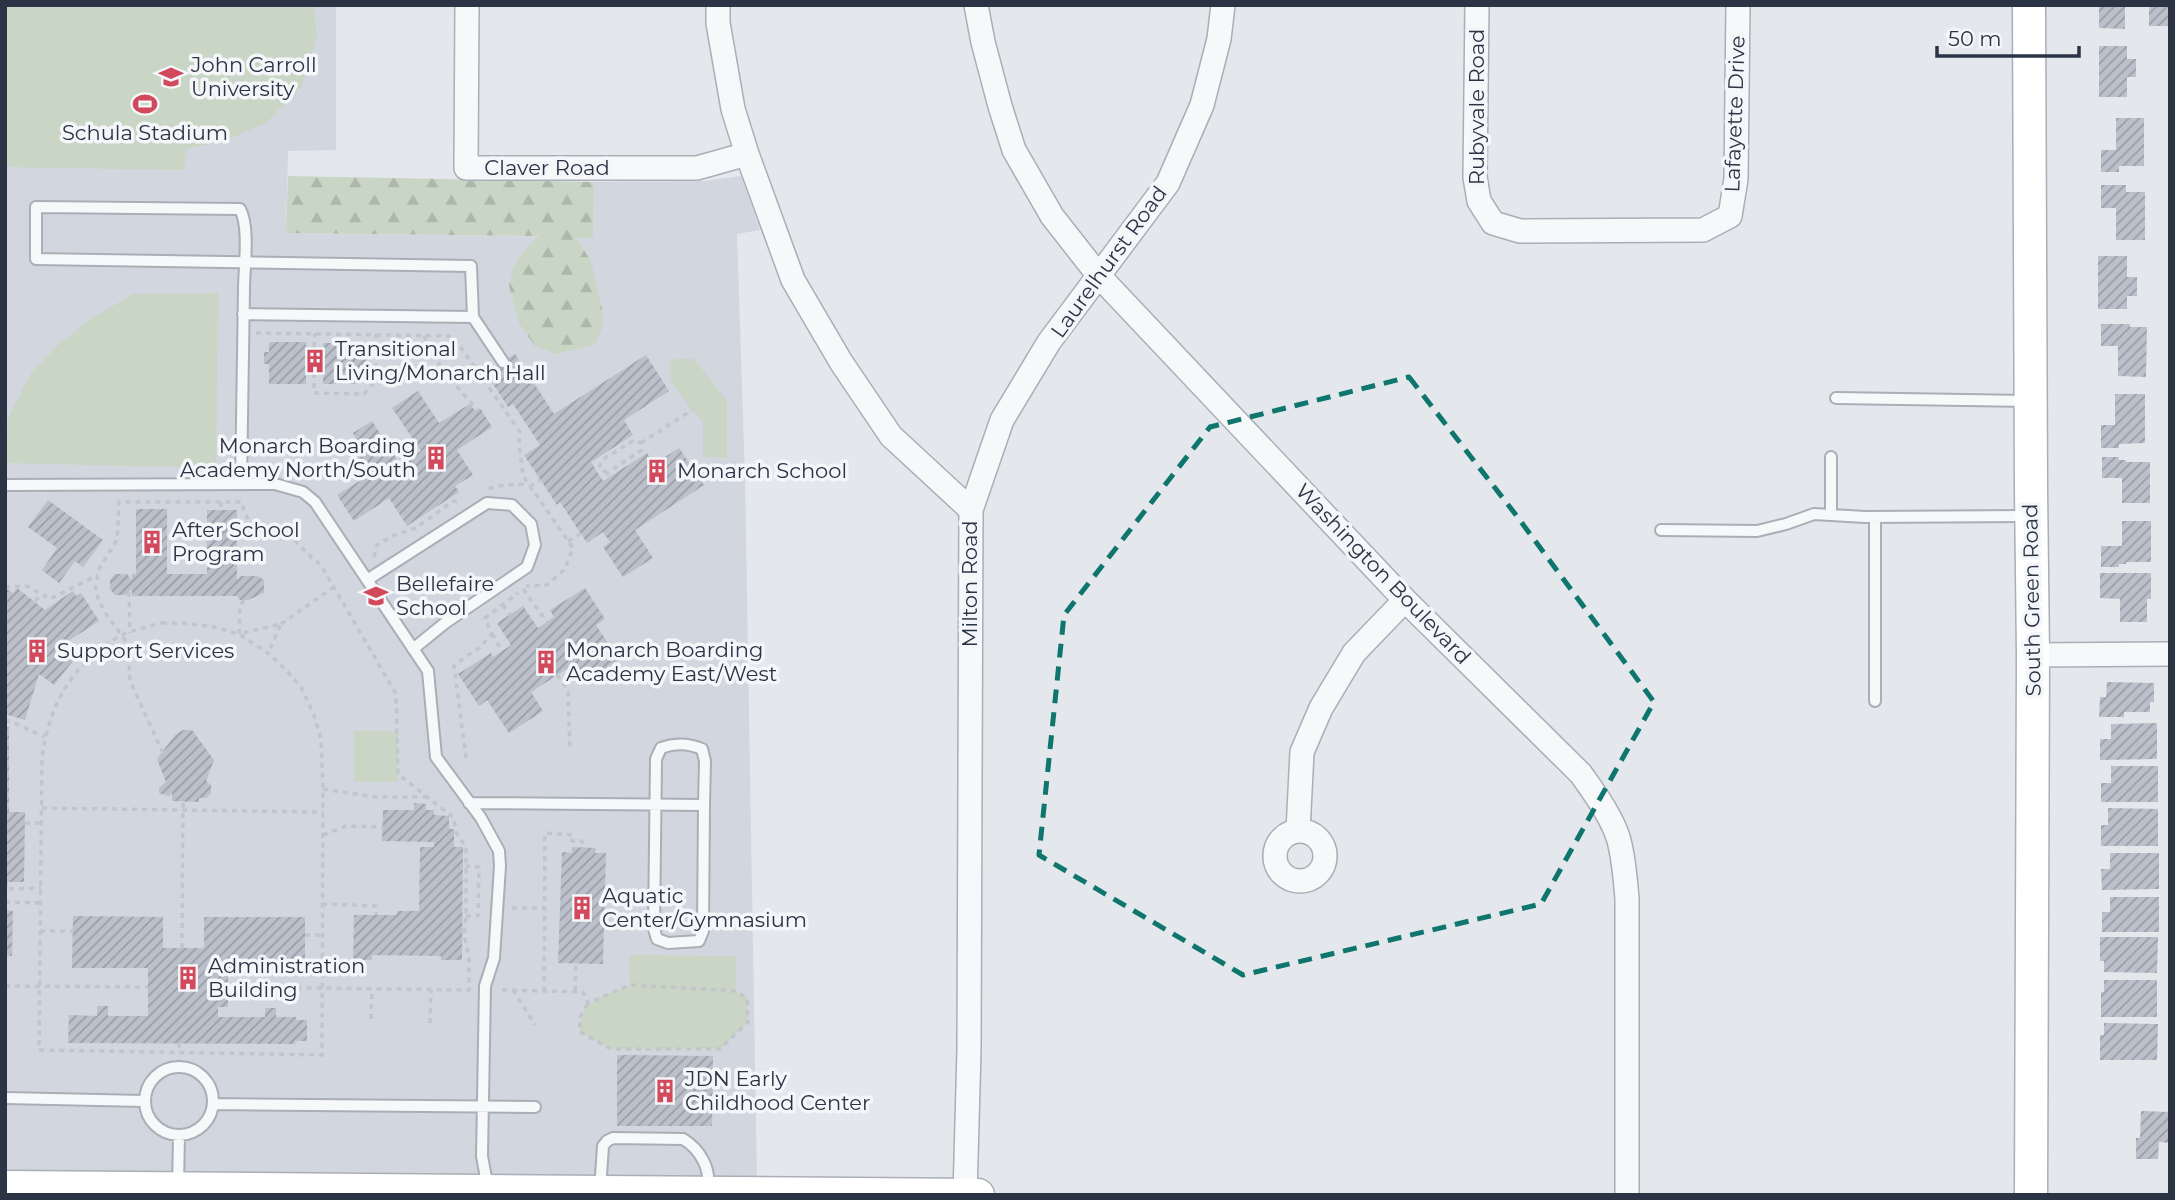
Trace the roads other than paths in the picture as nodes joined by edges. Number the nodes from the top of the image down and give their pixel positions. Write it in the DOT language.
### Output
graph roads {
  1 [pos="467,5"];
  2 [pos="718,5"];
  3 [pos="976,5"];
  4 [pos="1223,5"];
  5 [pos="1477,5"];
  6 [pos="1738,5"];
  7 [pos="2029,5"];
  8 [pos="747,154"];
  9 [pos="1600,231"];
  10 [pos="244,263"];
  11 [pos="1099,276"];
  12 [pos="243,314"];
  13 [pos="473,317"];
  14 [pos="503,362"];
  15 [pos="1836,398"];
  16 [pos="2030,401"];
  17 [pos="1831,457"];
  18 [pos="241,484"];
  19 [pos="5,485"];
  20 [pos="971,510"];
  21 [pos="1831,515"];
  22 [pos="2031,516"];
  23 [pos="1875,517"];
  24 [pos="1661,530"];
  25 [pos="367,580"];
  26 [pos="1405,600"];
  27 [pos="414,649"];
  28 [pos="2170,654"];
  29 [pos="2033,655"];
  30 [pos="1875,701"];
  31 [pos="469,803"];
  32 [pos="655,804"];
  33 [pos="704,805"];
  34 [pos="1298,831"];
  35 [pos="5,1098"];
  36 [pos="144,1101"];
  37 [pos="213,1104"];
  38 [pos="483,1107"];
  39 [pos="535,1107"];
  40 [pos="179,1136"];
  41 [pos="5,1187"];
  42 [pos="178,1189"];
  43 [pos="600,1192"];
  44 [pos="706,1192"];
  45 [pos="488,1193"];
  46 [pos="965,1195"];
  47 [pos="978,1195"];
  48 [pos="1627,1195"];
  49 [pos="2031,1195"];
  1 -- 8 [label="street, Claver Road"];
  2 -- 8 [label="street, Milton Road"];
  3 -- 11 [label="street, Washington Boulevard"];
  4 -- 11 [label="street, Laurelhurst Road"];
  5 -- 9 [label="street, Rubyvale Road"];
  6 -- 9 [label="street, Lafayette Drive"];
  7 -- 16 [label="main road, South Green Road"];
  8 -- 20 [label="street, Milton Road"];
  10 -- 10 [label="lane"];
  10 -- 12 [label="lane"];
  10 -- 13 [label="lane"];
  11 -- 20 [label="street, Laurelhurst Road"];
  11 -- 26 [label="street, Washington Boulevard"];
  12 -- 13 [label="lane"];
  12 -- 18 [label="lane"];
  13 -- 14 [label="lane"];
  15 -- 16 [label="lane"];
  16 -- 22 [label="main road, South Green Road"];
  17 -- 21 [label="lane"];
  18 -- 19 [label="lane"];
  18 -- 25 [label="lane"];
  20 -- 46 [label="street, Milton Road"];
  21 -- 23 [label="lane"];
  21 -- 24 [label="lane"];
  22 -- 23 [label="lane"];
  22 -- 29 [label="main road, South Green Road"];
  23 -- 30 [label="lane"];
  25 -- 27 [label="lane"];
  25 -- 27 [label="lane"];
  26 -- 34 [label="street"];
  26 -- 48 [label="street, Washington Boulevard"];
  27 -- 31 [label="lane"];
  28 -- 29 [label="street"];
  29 -- 49 [label="main road, South Green Road"];
  31 -- 32 [label="lane"];
  31 -- 38 [label="lane"];
  32 -- 33 [label="lane"];
  32 -- 33 [label="lane"];
  32 -- 33 [label="lane"];
  35 -- 36 [label="lane"];
  36 -- 37 [label="lane"];
  36 -- 40 [label="lane"];
  37 -- 38 [label="lane"];
  37 -- 40 [label="lane"];
  38 -- 39 [label="lane"];
  38 -- 45 [label="lane"];
  40 -- 42 [label="lane"];
  41 -- 42 [label="main road"];
  42 -- 45 [label="main road"];
  43 -- 44 [label="main road"];
  43 -- 44 [label="lane"];
  43 -- 45 [label="main road"];
  44 -- 46 [label="main road"];
  46 -- 47 [label="main road"];
}
